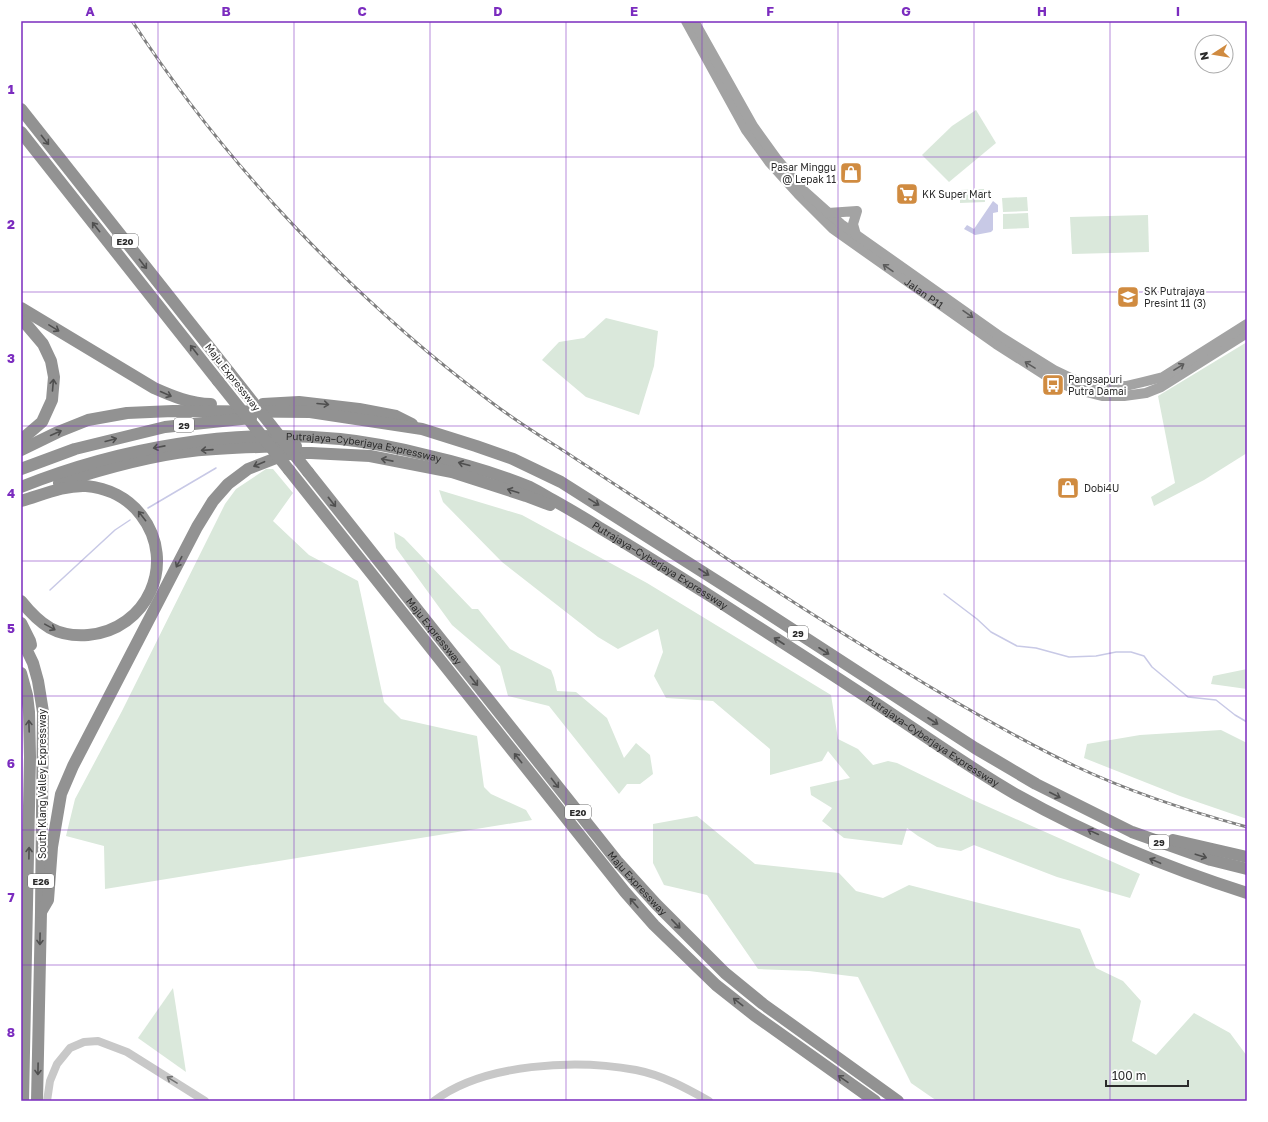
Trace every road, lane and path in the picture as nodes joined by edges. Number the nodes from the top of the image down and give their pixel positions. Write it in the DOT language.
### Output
graph roads {
  1 [pos="686,21"];
  2 [pos="694,21"];
  3 [pos="21,109"];
  4 [pos="21,132"];
  5 [pos="828,213"];
  6 [pos="856,235"];
  7 [pos="21,308"];
  8 [pos="21,321"];
  9 [pos="1247,324"];
  10 [pos="1247,333"];
  11 [pos="353,420"];
  12 [pos="422,430"];
  13 [pos="21,440"];
  14 [pos="21,450"];
  15 [pos="370,456"];
  16 [pos="21,469"];
  17 [pos="21,487"];
  18 [pos="21,500"];
  19 [pos="588,520"];
  20 [pos="21,601"];
  21 [pos="21,623"];
  22 [pos="21,638"];
  23 [pos="33,663"];
  24 [pos="21,673"];
  25 [pos="24,692"];
  26 [pos="1074,804"];
  27 [pos="1247,857"];
  28 [pos="1247,869"];
  29 [pos="1246,893"];
  30 [pos="41,912"];
  31 [pos="21,942"];
  32 [pos="27,962"];
  33 [pos="23,1101"];
  34 [pos="37,1101"];
  35 [pos="47,1101"];
  36 [pos="205,1101"];
  37 [pos="434,1101"];
  38 [pos="709,1101"];
  39 [pos="875,1101"];
  40 [pos="898,1101"];
  10 -- 1 [label="main road, Jalan P11, one-way"];
  2 -- 5 [label="main road, Jalan P11"];
  3 -- 40 [label="highway, Maju Expressway / E20, one-way, bridge"];
  39 -- 4 [label="highway, Maju Expressway / E20, one-way, bridge"];
  5 -- 6 [label="main road, Jalan P11"];
  5 -- 6 [label="main road"];
  6 -- 9 [label="main road, Jalan P11, one-way"];
  7 -- 12 [label="highway, one-way"];
  13 -- 8 [label="highway, one-way"];
  11 -- 12 [label="highway, Putrajaya–Cyberjaya Expressway / 29"];
  14 -- 11 [label="highway, one-way"];
  16 -- 11 [label="highway, Putrajaya–Cyberjaya Expressway / 29, one-way"];
  12 -- 26 [label="highway, Putrajaya–Cyberjaya Expressway / 29, one-way"];
  15 -- 18 [label="highway, one-way"];
  19 -- 15 [label="highway, one-way"];
  15 -- 30 [label="highway, one-way"];
  19 -- 17 [label="highway, Putrajaya–Cyberjaya Expressway / 29, one-way"];
  20 -- 18 [label="highway, one-way"];
  29 -- 19 [label="highway, Putrajaya–Cyberjaya Expressway / 29, one-way"];
  21 -- 23 [label="highway"];
  22 -- 23 [label="highway, South Klang Valley Expressway / E26"];
  23 -- 30 [label="highway, South Klang Valley Expressway / E26"];
  24 -- 25 [label="highway, South Klang Valley Expressway / E26"];
  32 -- 25 [label="highway, South Klang Valley Expressway / E26, one-way"];
  26 -- 27 [label="highway"];
  26 -- 28 [label="highway, Putrajaya–Cyberjaya Expressway / 29, one-way"];
  30 -- 34 [label="highway, South Klang Valley Expressway / E26, one-way"];
  31 -- 32 [label="highway"];
  32 -- 33 [label="highway, South Klang Valley Expressway / E26"];
  36 -- 35 [label="street, one-way"];
  37 -- 38 [label="street"];
}
